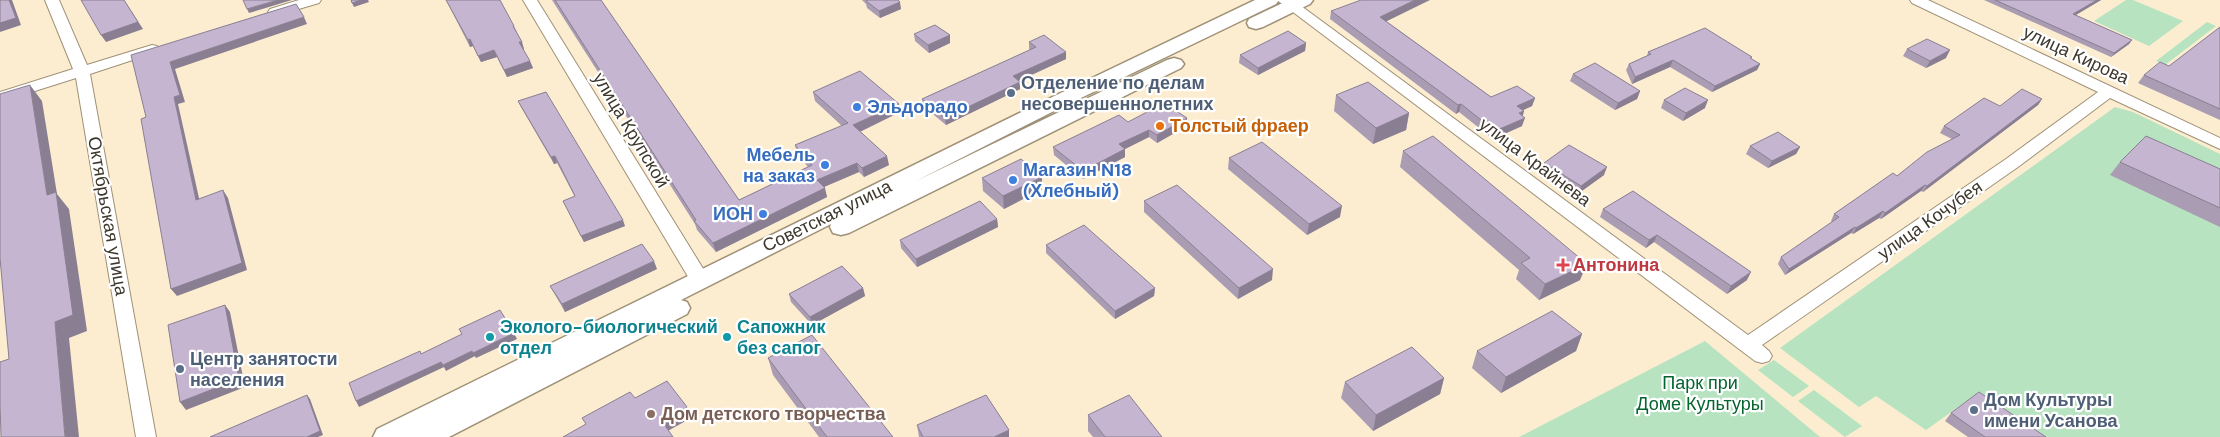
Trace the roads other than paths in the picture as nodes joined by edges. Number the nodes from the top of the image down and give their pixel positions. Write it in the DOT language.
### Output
graph roads {
  1 [pos="52,0"];
  2 [pos="314,0"];
  3 [pos="530,0"];
  4 [pos="1917,0"];
  5 [pos="1287,1"];
  6 [pos="258,17"];
  7 [pos="166,45"];
  8 [pos="82,71"];
  9 [pos="2109,91"];
  10 [pos="0,97"];
  11 [pos="2220,144"];
  12 [pos="700,280"];
  13 [pos="1748,345"];
  14 [pos="1762,356"];
  15 [pos="146,437"];
  16 [pos="386,437"];
  17 [pos="425,437"];
  1 -- 8 [label="street, Октябрьская улица"];
  2 -- 6 [label="street"];
  3 -- 12 [label="street, улица Крупской"];
  4 -- 9 [label="street, улица Кирова"];
  5 -- 12 [label="street, Советская улица"];
  5 -- 13 [label="street, улица Крайнева"];
  5 -- 17 [label="street, Советская улица"];
  7 -- 8 [label="street"];
  8 -- 10 [label="street"];
  8 -- 15 [label="street, Октябрьская улица"];
  9 -- 11 [label="street, улица Кирова"];
  9 -- 13 [label="street, улица Кочубея"];
  12 -- 16 [label="street, Советская улица"];
  13 -- 14 [label="street, улица Крайнева"];
}
